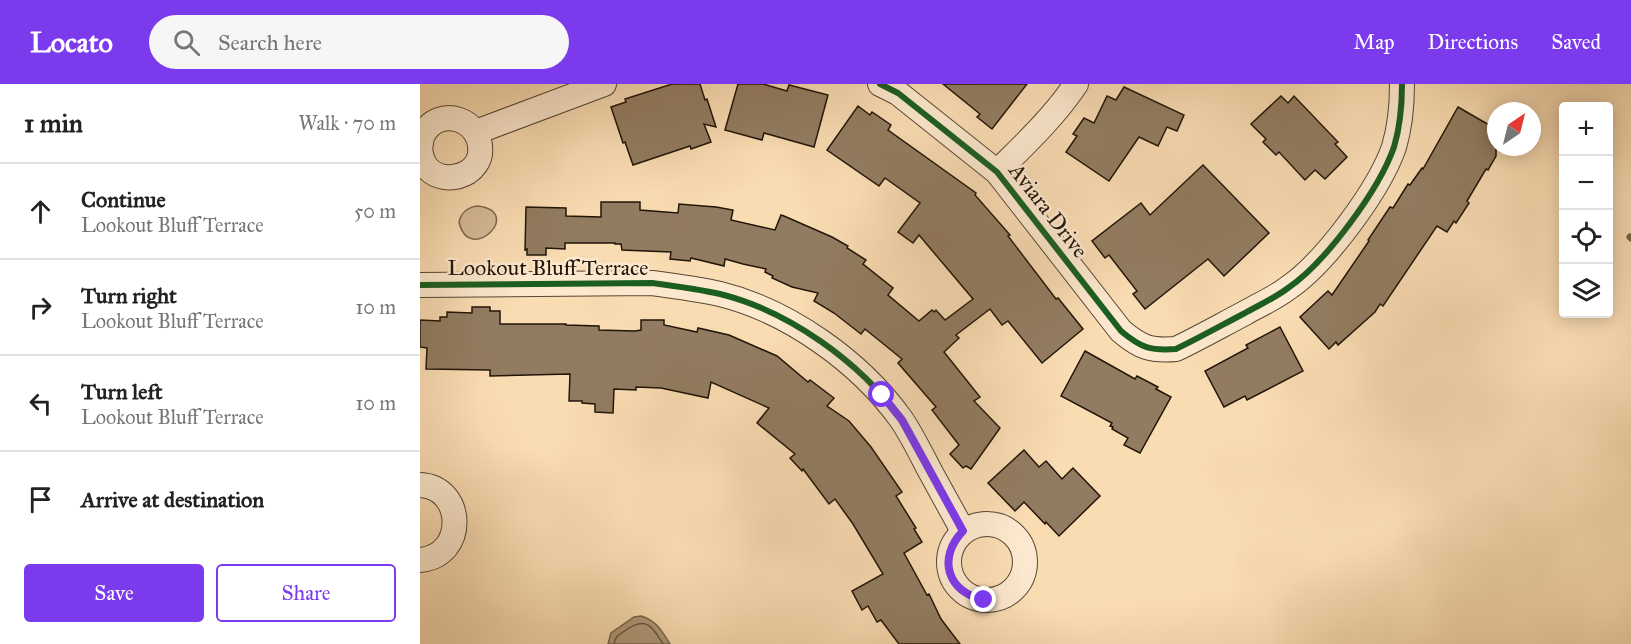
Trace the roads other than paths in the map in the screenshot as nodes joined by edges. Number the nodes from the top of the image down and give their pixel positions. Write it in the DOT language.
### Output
graph roads {
  1 [pos="604,84"];
  2 [pos="880,84"];
  3 [pos="1076,84"];
  4 [pos="1402,84"];
  5 [pos="476,132"];
  6 [pos="421,156"];
  7 [pos="997,171"];
  8 [pos="420,285"];
  9 [pos="420,485"];
  10 [pos="963,531"];
  11 [pos="420,560"];
  1 -- 5 [label="street"];
  2 -- 7 [label="street, Aviara Drive"];
  3 -- 7 [label="street"];
  4 -- 7 [label="street, Aviara Drive"];
  5 -- 6 [label="street"];
  5 -- 6 [label="street"];
  8 -- 10 [label="street, Lookout Bluff Terrace"];
  9 -- 11 [label="street"];
}
